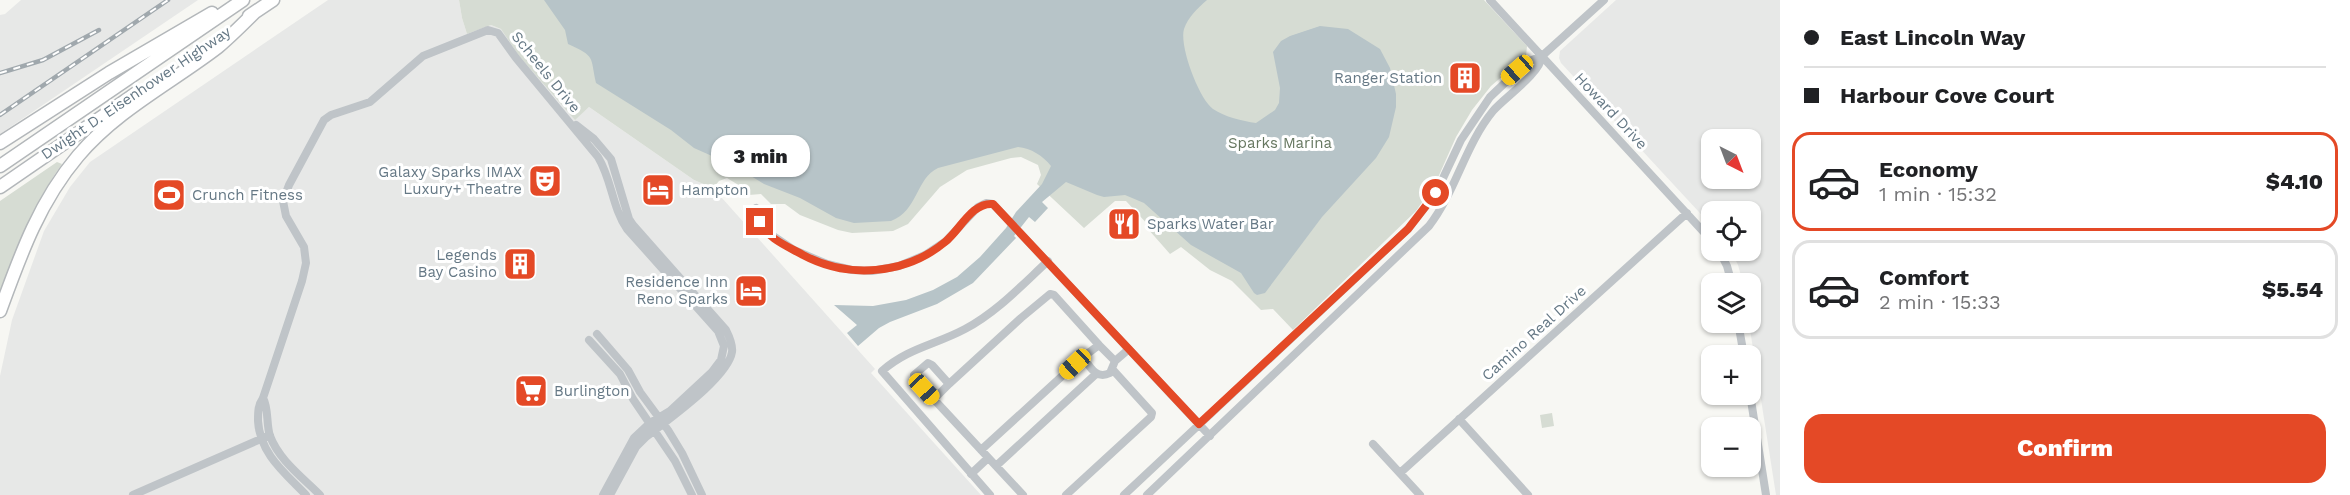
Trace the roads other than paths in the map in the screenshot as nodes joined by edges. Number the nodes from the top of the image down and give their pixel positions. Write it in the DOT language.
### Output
graph roads {
  1 [pos="243,0"];
  2 [pos="273,0"];
  3 [pos="1491,0"];
  4 [pos="1604,0"];
  5 [pos="255,12"];
  6 [pos="1542,56"];
  7 [pos="568,118"];
  8 [pos="0,143"];
  9 [pos="0,166"];
  10 [pos="0,187"];
  11 [pos="756,208"];
  12 [pos="1687,213"];
  13 [pos="1701,229"];
  14 [pos="1048,261"];
  15 [pos="669,270"];
  16 [pos="0,311"];
  17 [pos="597,334"];
  18 [pos="589,340"];
  19 [pos="1099,345"];
  20 [pos="1129,349"];
  21 [pos="1083,357"];
  22 [pos="1114,365"];
  23 [pos="624,372"];
  24 [pos="1096,374"];
  25 [pos="949,384"];
  26 [pos="934,399"];
  27 [pos="1752,405"];
  28 [pos="1459,419"];
  29 [pos="662,421"];
  30 [pos="1199,424"];
  31 [pos="652,427"];
  32 [pos="1210,436"];
  33 [pos="266,437"];
  34 [pos="1373,444"];
  35 [pos="981,450"];
  36 [pos="988,458"];
  37 [pos="996,466"];
  38 [pos="1400,473"];
  39 [pos="971,474"];
  40 [pos="133,495"];
  41 [pos="306,495"];
  42 [pos="320,495"];
  43 [pos="603,495"];
  44 [pos="610,495"];
  45 [pos="692,495"];
  46 [pos="702,495"];
  47 [pos="990,495"];
  48 [pos="1023,495"];
  49 [pos="1066,495"];
  50 [pos="1124,495"];
  51 [pos="1147,495"];
  52 [pos="1420,495"];
  53 [pos="1528,495"];
  54 [pos="1766,495"];
  1 -- 8 [label="highway"];
  1 -- 9 [label="highway, Dwight D. Eisenhower Highway"];
  2 -- 5 [label="highway, Dwight D. Eisenhower Highway"];
  3 -- 6 [label="street, Howard Drive"];
  4 -- 6 [label="street"];
  5 -- 10 [label="highway, Dwight D. Eisenhower Highway"];
  5 -- 16 [label="highway"];
  6 -- 12 [label="street, Howard Drive"];
  6 -- 30 [label="street"];
  6 -- 32 [label="street"];
  7 -- 15 [label="street, Scheels Drive"];
  7 -- 15 [label="street"];
  7 -- 33 [label="street, Scheels Drive"];
  11 -- 14 [label="street"];
  12 -- 13 [label="street, Howard Drive"];
  12 -- 28 [label="street, Camino Real Drive"];
  14 -- 20 [label="street"];
  14 -- 39 [label="street"];
  15 -- 29 [label="street, Scheels Drive"];
  15 -- 29 [label="street"];
  17 -- 23 [label="street"];
  18 -- 23 [label="street"];
  19 -- 21 [label="street"];
  19 -- 22 [label="street"];
  19 -- 25 [label="street"];
  20 -- 22 [label="street"];
  20 -- 30 [label="street"];
  21 -- 24 [label="street"];
  21 -- 35 [label="street"];
  22 -- 24 [label="street"];
  22 -- 49 [label="street"];
  23 -- 29 [label="street"];
  23 -- 31 [label="street"];
  24 -- 37 [label="street"];
  25 -- 26 [label="street"];
  25 -- 26 [label="street"];
  26 -- 35 [label="street"];
  27 -- 54 [label="street"];
  28 -- 38 [label="street, Camino Real Drive"];
  28 -- 53 [label="street"];
  29 -- 31 [label="street"];
  29 -- 46 [label="street"];
  30 -- 32 [label="street"];
  30 -- 50 [label="street"];
  31 -- 43 [label="street"];
  31 -- 44 [label="street"];
  31 -- 45 [label="street"];
  32 -- 51 [label="street"];
  33 -- 40 [label="street"];
  33 -- 41 [label="street, Scheels Drive"];
  33 -- 42 [label="street, Scheels Drive"];
  34 -- 38 [label="street"];
  35 -- 36 [label="street"];
  36 -- 37 [label="street"];
  36 -- 39 [label="street"];
  37 -- 48 [label="street"];
  38 -- 52 [label="street"];
  39 -- 47 [label="street"];
}
